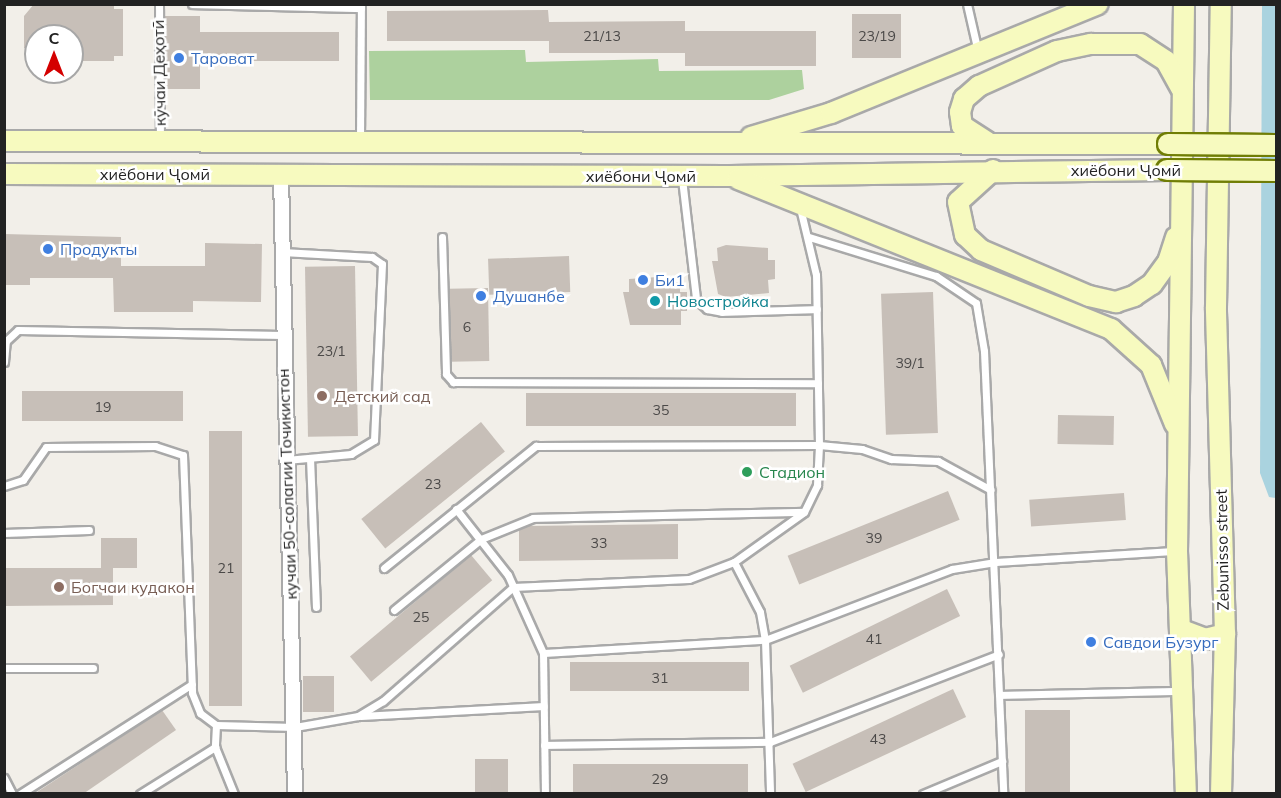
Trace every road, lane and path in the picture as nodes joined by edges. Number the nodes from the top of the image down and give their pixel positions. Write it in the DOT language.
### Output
graph roads {
  1 [pos="159,4"];
  2 [pos="192,4"];
  3 [pos="967,4"];
  4 [pos="1098,4"];
  5 [pos="1184,4"];
  6 [pos="1221,4"];
  7 [pos="361,6"];
  8 [pos="979,54"];
  9 [pos="1182,91"];
  10 [pos="4,141"];
  11 [pos="160,142"];
  12 [pos="360,142"];
  13 [pos="730,143"];
  14 [pos="992,144"];
  15 [pos="1276,145"];
  16 [pos="993,170"];
  17 [pos="1276,171"];
  18 [pos="4,174"];
  19 [pos="281,174"];
  20 [pos="682,176"];
  21 [pos="730,176"];
  22 [pos="798,203"];
  23 [pos="1181,219"];
  24 [pos="442,237"];
  25 [pos="809,237"];
  26 [pos="282,252"];
  27 [pos="817,309"];
  28 [pos="282,335"];
  29 [pos="4,362"];
  30 [pos="818,383"];
  31 [pos="1181,442"];
  32 [pos="819,445"];
  33 [pos="310,458"];
  34 [pos="286,460"];
  35 [pos="4,486"];
  36 [pos="991,490"];
  37 [pos="456,509"];
  38 [pos="804,512"];
  39 [pos="89,530"];
  40 [pos="4,533"];
  41 [pos="482,539"];
  42 [pos="1176,551"];
  43 [pos="734,562"];
  44 [pos="995,562"];
  45 [pos="384,568"];
  46 [pos="513,587"];
  47 [pos="316,607"];
  48 [pos="394,610"];
  49 [pos="1182,630"];
  50 [pos="1225,634"];
  51 [pos="765,640"];
  52 [pos="543,653"];
  53 [pos="999,654"];
  54 [pos="4,668"];
  55 [pos="93,668"];
  56 [pos="192,684"];
  57 [pos="1182,691"];
  58 [pos="1000,695"];
  59 [pos="544,706"];
  60 [pos="358,716"];
  61 [pos="216,726"];
  62 [pos="295,727"];
  63 [pos="770,742"];
  64 [pos="544,745"];
  65 [pos="214,747"];
  66 [pos="1002,761"];
  67 [pos="4,778"];
  68 [pos="12,794"];
  69 [pos="20,794"];
  70 [pos="140,794"];
  71 [pos="234,794"];
  72 [pos="295,794"];
  73 [pos="545,794"];
  74 [pos="770,794"];
  75 [pos="923,794"];
  76 [pos="1003,794"];
  77 [pos="1186,794"];
  78 [pos="1221,794"];
  1 -- 11 [label="lane, кӯчаи Деҳотӣ"];
  2 -- 7 [label="lane"];
  3 -- 8 [label="lane"];
  4 -- 8 [label="main road"];
  5 -- 9 [label="main road"];
  6 -- 50 [label="main road, Zebunisso street"];
  7 -- 12 [label="lane"];
  8 -- 13 [label="main road"];
  9 -- 14 [label="main road"];
  9 -- 23 [label="main road"];
  10 -- 11 [label="main road, хиёбони Ҷомӣ"];
  11 -- 12 [label="main road, хиёбони Ҷомӣ"];
  12 -- 13 [label="main road, хиёбони Ҷомӣ"];
  13 -- 14 [label="main road, хиёбони Ҷомӣ"];
  14 -- 15 [label="main road, хиёбони Ҷомӣ, bridge"];
  16 -- 17 [label="main road, хиёбони Ҷомӣ, bridge"];
  16 -- 21 [label="main road, хиёбони Ҷомӣ"];
  16 -- 23 [label="main road"];
  18 -- 19 [label="main road, хиёбони Ҷомӣ"];
  19 -- 20 [label="main road, хиёбони Ҷомӣ"];
  19 -- 26 [label="street, кучаи 50-солагии Точикистон"];
  20 -- 21 [label="main road, хиёбони Ҷомӣ"];
  20 -- 27 [label="lane"];
  21 -- 22 [label="main road"];
  22 -- 25 [label="lane"];
  22 -- 31 [label="main road"];
  23 -- 31 [label="main road"];
  24 -- 30 [label="lane"];
  25 -- 27 [label="lane"];
  25 -- 36 [label="lane"];
  26 -- 28 [label="street, кучаи 50-солагии Точикистон"];
  26 -- 33 [label="lane"];
  27 -- 30 [label="lane"];
  28 -- 29 [label="lane"];
  28 -- 34 [label="street, кучаи 50-солагии Точикистон"];
  30 -- 32 [label="lane"];
  31 -- 42 [label="main road"];
  32 -- 36 [label="lane"];
  32 -- 37 [label="lane"];
  32 -- 38 [label="lane"];
  33 -- 34 [label="lane"];
  33 -- 47 [label="lane"];
  34 -- 62 [label="street, кучаи 50-солагии Точикистон"];
  35 -- 56 [label="lane"];
  36 -- 44 [label="lane"];
  37 -- 41 [label="lane"];
  37 -- 45 [label="lane"];
  38 -- 41 [label="lane"];
  38 -- 43 [label="lane"];
  39 -- 40 [label="lane"];
  41 -- 46 [label="lane"];
  41 -- 48 [label="lane"];
  42 -- 44 [label="lane"];
  42 -- 49 [label="main road"];
  43 -- 46 [label="lane"];
  43 -- 51 [label="lane"];
  44 -- 51 [label="lane"];
  44 -- 53 [label="lane"];
  46 -- 52 [label="lane"];
  46 -- 60 [label="lane"];
  49 -- 50 [label="main road"];
  49 -- 57 [label="main road"];
  50 -- 78 [label="main road, Zebunisso street"];
  51 -- 52 [label="lane"];
  51 -- 63 [label="lane"];
  52 -- 59 [label="lane"];
  53 -- 58 [label="lane"];
  53 -- 63 [label="lane"];
  54 -- 55 [label="lane"];
  56 -- 61 [label="lane"];
  56 -- 69 [label="lane"];
  57 -- 58 [label="lane"];
  57 -- 77 [label="main road"];
  58 -- 66 [label="lane"];
  59 -- 60 [label="lane"];
  59 -- 64 [label="lane"];
  60 -- 62 [label="lane"];
  61 -- 62 [label="lane"];
  61 -- 65 [label="lane"];
  62 -- 72 [label="street, кучаи 50-солагии Точикистон"];
  63 -- 64 [label="lane"];
  63 -- 74 [label="lane"];
  64 -- 73 [label="lane"];
  65 -- 70 [label="lane"];
  65 -- 71 [label="lane"];
  66 -- 75 [label="lane"];
  66 -- 76 [label="lane"];
  67 -- 68 [label="lane"];
}
